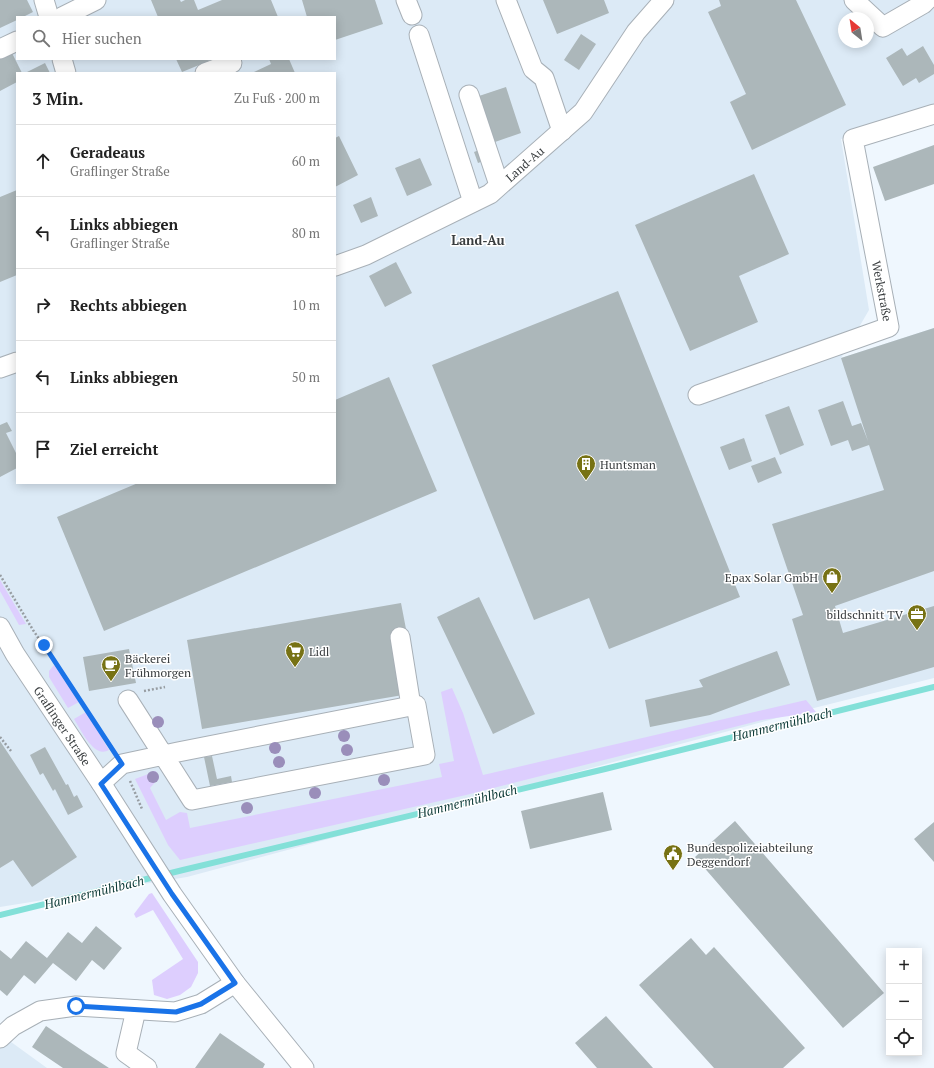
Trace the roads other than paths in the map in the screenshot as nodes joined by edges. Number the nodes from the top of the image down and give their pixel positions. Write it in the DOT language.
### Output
graph roads {
  1 [pos="44,0"];
  2 [pos="96,0"];
  3 [pos="506,0"];
  4 [pos="664,0"];
  5 [pos="854,0"];
  6 [pos="927,0"];
  7 [pos="49,16"];
  8 [pos="64,16"];
  9 [pos="419,35"];
  10 [pos="16,41"];
  11 [pos="0,49"];
  12 [pos="62,60"];
  13 [pos="232,63"];
  14 [pos="66,72"];
  15 [pos="208,72"];
  16 [pos="469,95"];
  17 [pos="934,114"];
  18 [pos="562,131"];
  19 [pos="500,185"];
  20 [pos="473,202"];
  21 [pos="336,266"];
  22 [pos="16,362"];
  23 [pos="0,368"];
  24 [pos="698,395"];
  25 [pos="0,627"];
  26 [pos="400,637"];
  27 [pos="7,658"];
  28 [pos="128,700"];
  29 [pos="411,706"];
  30 [pos="163,756"];
  31 [pos="101,784"];
  32 [pos="235,983"];
  33 [pos="136,1010"];
  34 [pos="0,1038"];
  35 [pos="147,1068"];
  36 [pos="304,1068"];
  1 -- 7 [label="street"];
  2 -- 8 [label="street"];
  3 -- 18 [label="street"];
  4 -- 18 [label="street, Land-Au"];
  5 -- 6 [label="street"];
  9 -- 20 [label="street"];
  10 -- 11 [label="street"];
  12 -- 14 [label="street"];
  13 -- 15 [label="street"];
  16 -- 19 [label="street"];
  17 -- 24 [label="street, Werkstraße"];
  18 -- 19 [label="street, Land-Au"];
  19 -- 20 [label="street, Land-Au"];
  20 -- 21 [label="street, Land-Au"];
  22 -- 23 [label="street"];
  25 -- 27 [label="street, Graflinger Straße"];
  26 -- 29 [label="street"];
  27 -- 31 [label="street, Graflinger Straße"];
  28 -- 30 [label="street"];
  29 -- 30 [label="street"];
  29 -- 30 [label="street"];
  30 -- 31 [label="street"];
  31 -- 32 [label="street, Graflinger Straße"];
  32 -- 33 [label="street"];
  32 -- 36 [label="street, Graflinger Straße"];
  33 -- 34 [label="street"];
  33 -- 35 [label="street"];
}
